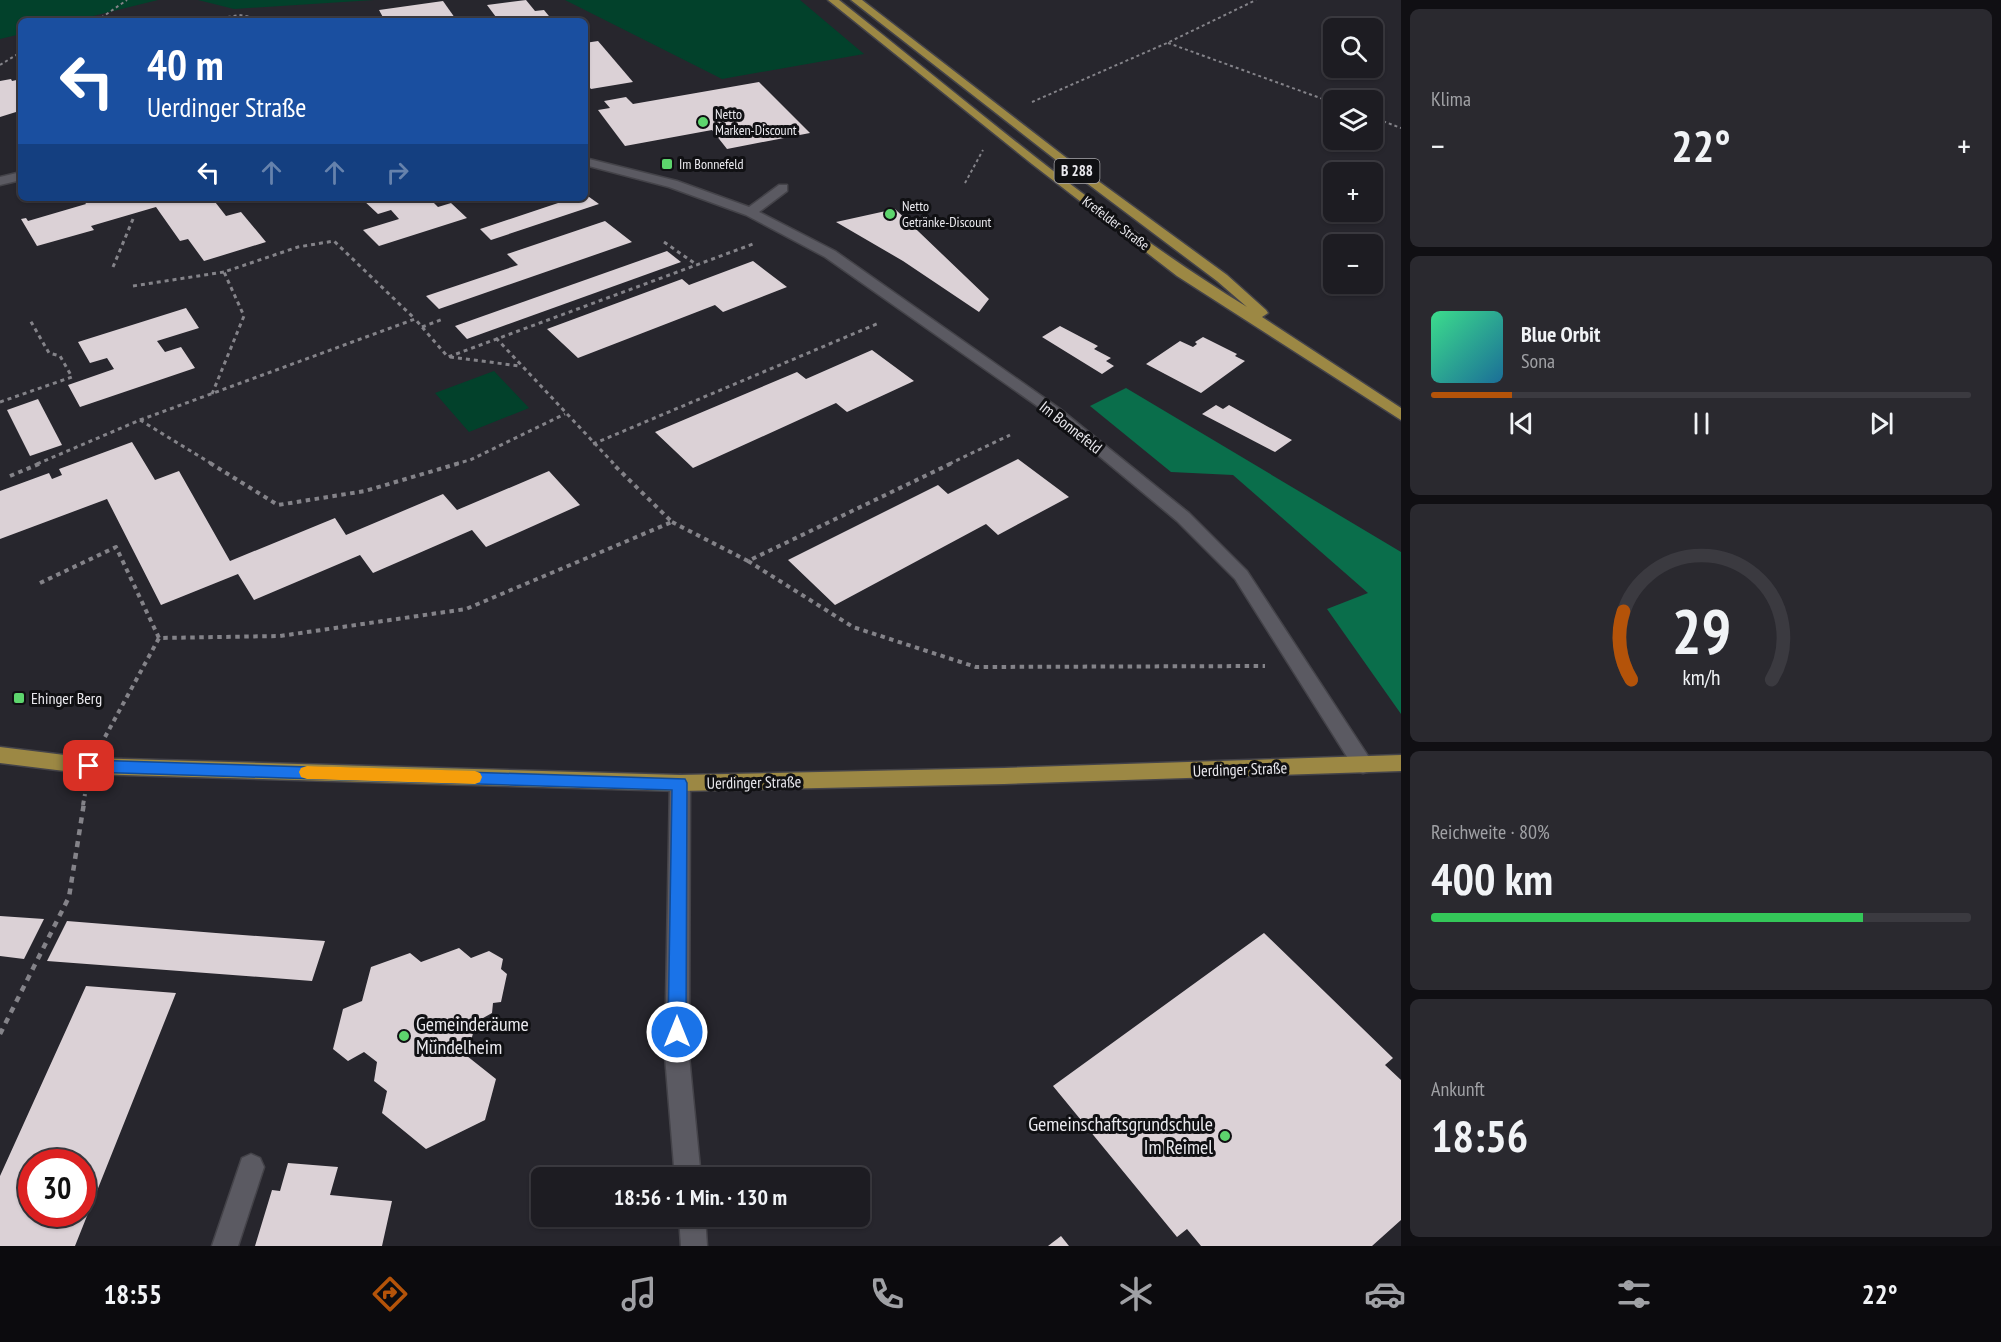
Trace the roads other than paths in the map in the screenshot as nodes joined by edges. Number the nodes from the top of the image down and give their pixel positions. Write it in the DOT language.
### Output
graph roads {
  1 [pos="833,0"];
  2 [pos="856,0"];
  3 [pos="588,162"];
  4 [pos="18,177"];
  5 [pos="0,181"];
  6 [pos="783,188"];
  7 [pos="750,212"];
  8 [pos="1296,344"];
  9 [pos="1401,416"];
  10 [pos="0,755"];
  11 [pos="1401,763"];
  12 [pos="1363,765"];
  13 [pos="680,783"];
  14 [pos="251,1167"];
  15 [pos="687,1167"];
  16 [pos="693,1227"];
  17 [pos="225,1246"];
  18 [pos="694,1246"];
  1 -- 8 [label="main road, Krefelder Straße / B 288"];
  2 -- 8 [label="main road, Krefelder Straße / B 288"];
  3 -- 7 [label="street, Im Bonnefeld"];
  4 -- 5 [label="street"];
  6 -- 7 [label="street"];
  7 -- 12 [label="street, Im Bonnefeld"];
  8 -- 9 [label="main road, Krefelder Straße / B 288"];
  10 -- 13 [label="main road, Uerdinger Straße"];
  11 -- 12 [label="main road, Uerdinger Straße"];
  12 -- 13 [label="main road, Uerdinger Straße"];
  13 -- 15 [label="street"];
  14 -- 17 [label="street"];
  16 -- 18 [label="street"];
}
